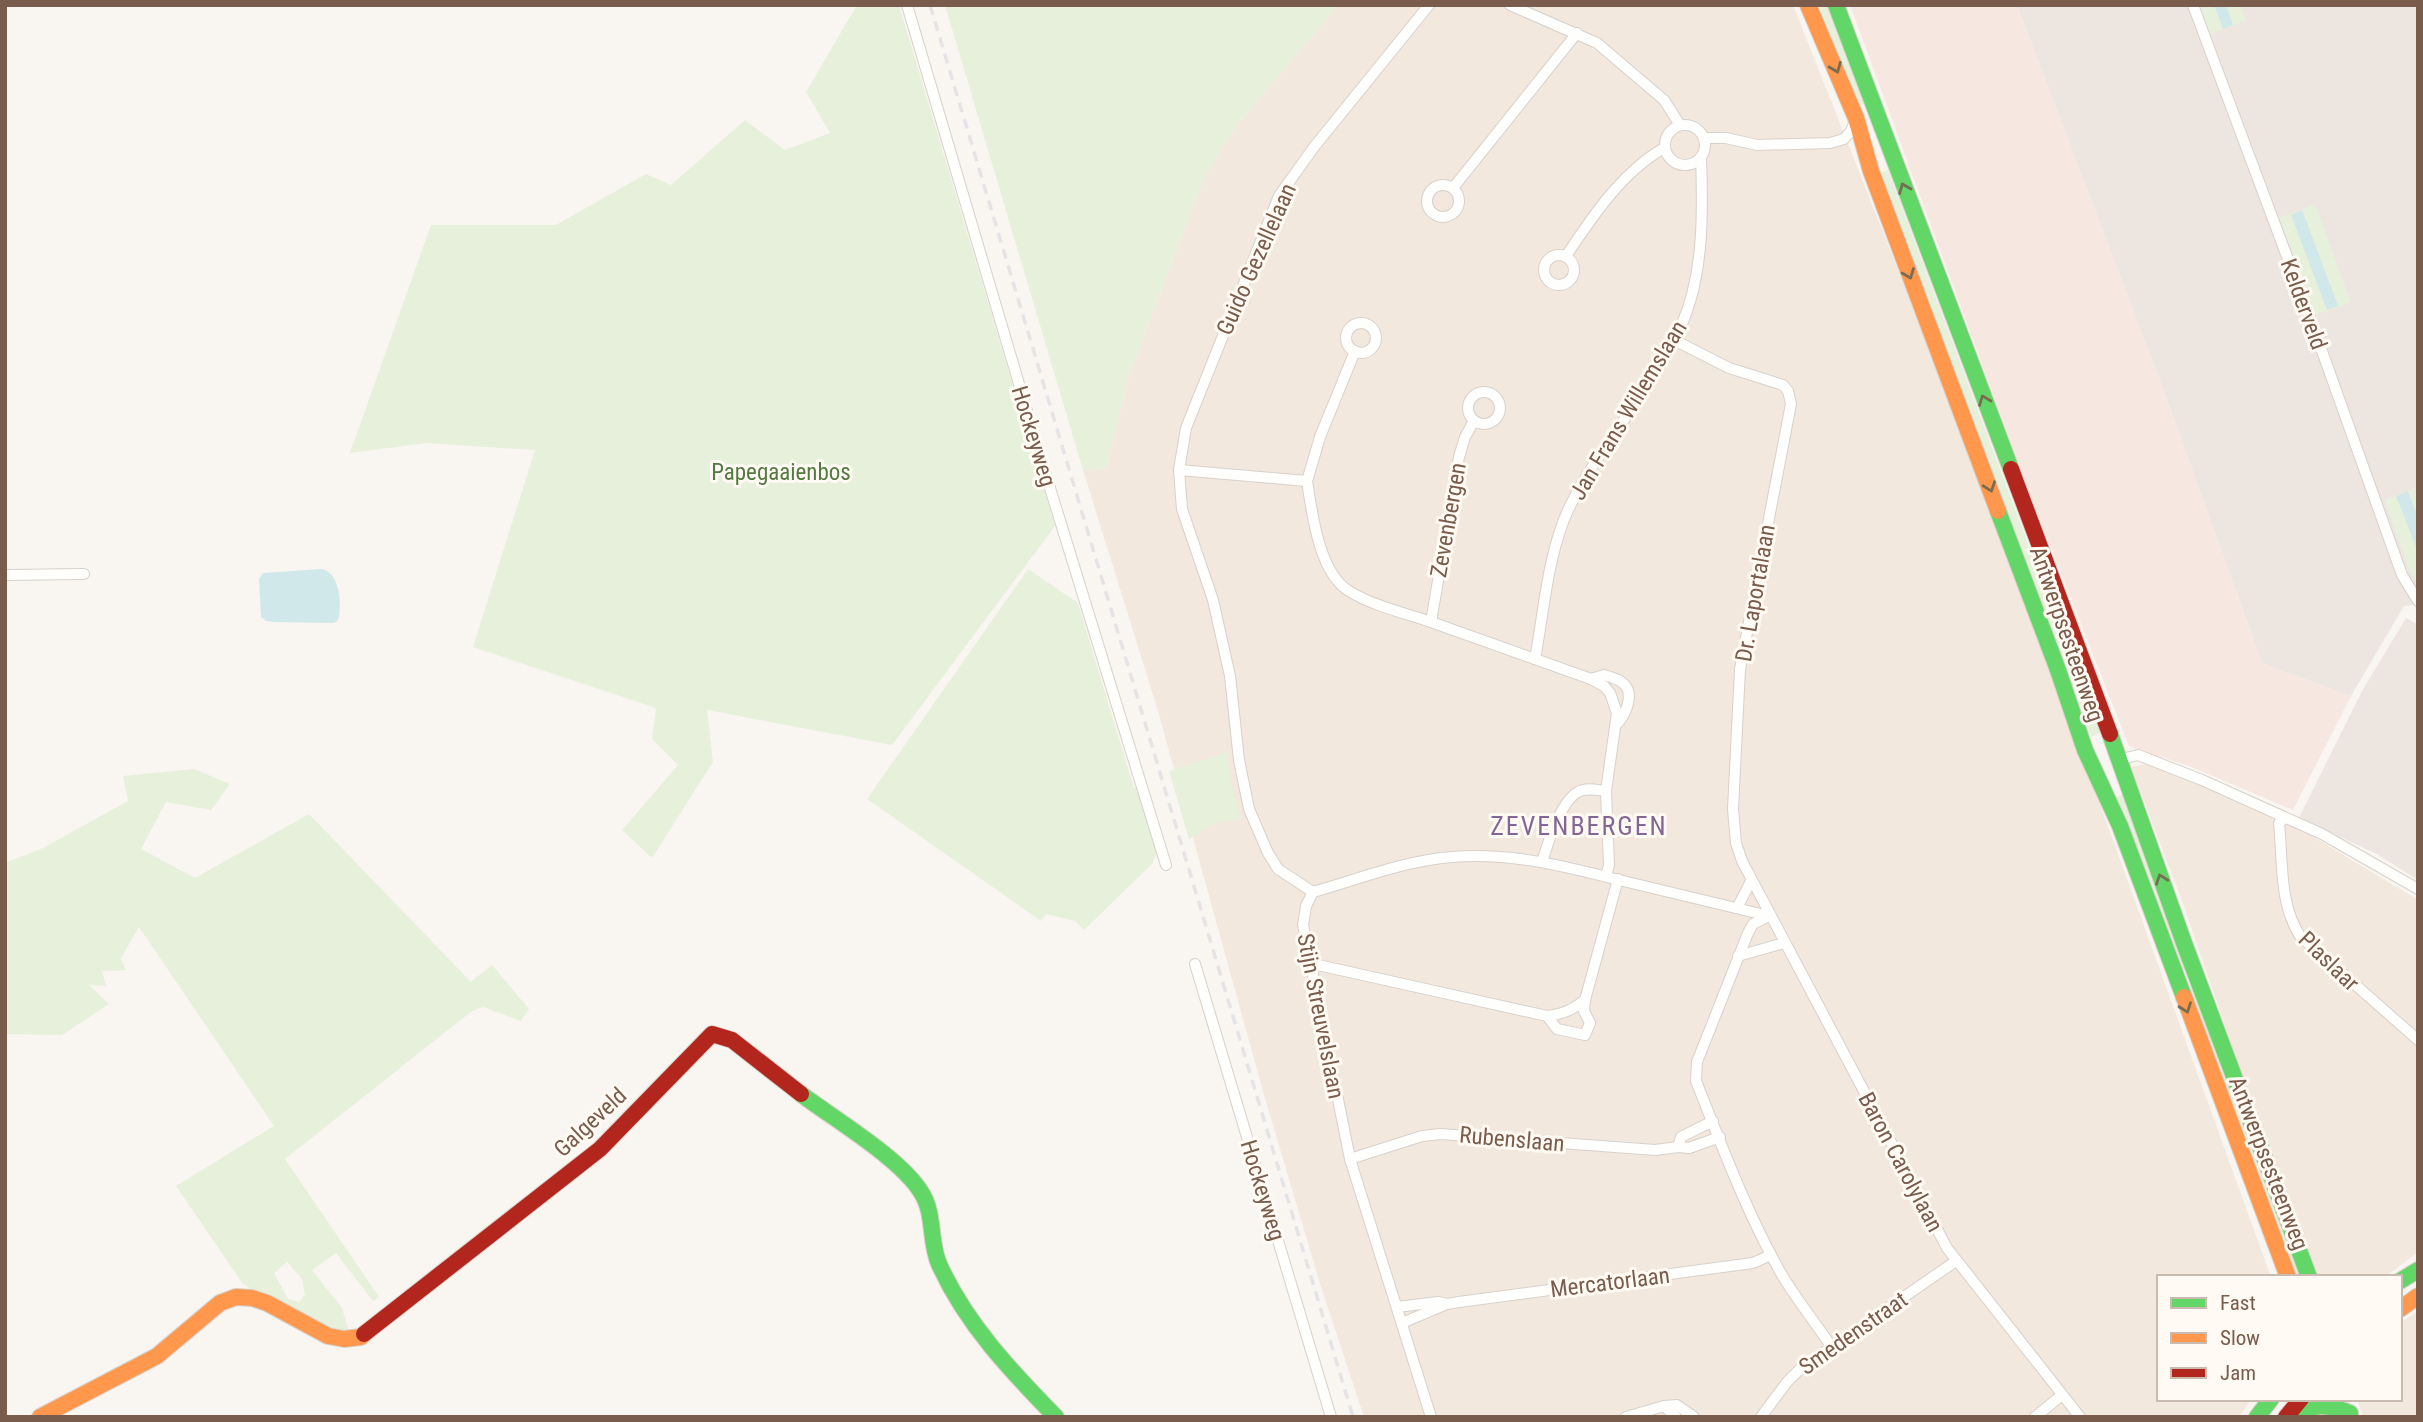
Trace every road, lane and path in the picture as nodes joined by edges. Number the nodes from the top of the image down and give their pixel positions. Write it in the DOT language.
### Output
graph roads {
  1 [pos="907,5"];
  2 [pos="1429,5"];
  3 [pos="1510,5"];
  4 [pos="1808,5"];
  5 [pos="1836,5"];
  6 [pos="2193,5"];
  7 [pos="1577,33"];
  8 [pos="1856,118"];
  9 [pos="1680,125"];
  10 [pos="1704,138"];
  11 [pos="1844,139"];
  12 [pos="1664,148"];
  13 [pos="1866,149"];
  14 [pos="1701,157"];
  15 [pos="1453,188"];
  16 [pos="1566,256"];
  17 [pos="1674,340"];
  18 [pos="1355,351"];
  19 [pos="1474,421"];
  20 [pos="1178,470"];
  21 [pos="1307,481"];
  22 [pos="84,574"];
  23 [pos="5,575"];
  24 [pos="2418,601"];
  25 [pos="1431,622"];
  26 [pos="1535,659"];
  27 [pos="1591,679"];
  28 [pos="1616,725"];
  29 [pos="2111,737"];
  30 [pos="2082,746"];
  31 [pos="2118,760"];
  32 [pos="1606,791"];
  33 [pos="2285,818"];
  34 [pos="1542,862"];
  35 [pos="1166,865"];
  36 [pos="1606,876"];
  37 [pos="1618,879"];
  38 [pos="1751,881"];
  39 [pos="2418,888"];
  40 [pos="1313,892"];
  41 [pos="1737,908"];
  42 [pos="1769,916"];
  43 [pos="1784,943"];
  44 [pos="1738,956"];
  45 [pos="1309,963"];
  46 [pos="1195,964"];
  47 [pos="2194,970"];
  48 [pos="2174,974"];
  49 [pos="1584,1000"];
  50 [pos="1547,1016"];
  51 [pos="2418,1040"];
  52 [pos="1713,1121"];
  53 [pos="1720,1137"];
  54 [pos="1678,1147"];
  55 [pos="1350,1159"];
  56 [pos="1771,1255"];
  57 [pos="1956,1261"];
  58 [pos="2418,1270"];
  59 [pos="2287,1275"];
  60 [pos="2308,1275"];
  61 [pos="2402,1280"];
  62 [pos="2418,1296"];
  63 [pos="1447,1304"];
  64 [pos="1397,1307"];
  65 [pos="2402,1308"];
  66 [pos="1402,1324"];
  67 [pos="1831,1346"];
  68 [pos="2062,1395"];
  69 [pos="2270,1401"];
  70 [pos="2300,1401"];
  71 [pos="1664,1406"];
  72 [pos="2349,1410"];
  73 [pos="40,1417"];
  74 [pos="1056,1417"];
  75 [pos="1331,1417"];
  76 [pos="1430,1417"];
  77 [pos="1626,1417"];
  78 [pos="1676,1417"];
  79 [pos="1694,1417"];
  80 [pos="1761,1417"];
  81 [pos="2035,1417"];
  82 [pos="2080,1417"];
  83 [pos="2257,1417"];
  84 [pos="2288,1417"];
  1 -- 35 [label="street, Hockeyweg"];
  2 -- 20 [label="street, Guido Gezellelaan"];
  3 -- 7 [label="street"];
  4 -- 8 [label="main road, Antwerpsesteenweg, one-way"];
  29 -- 5 [label="main road, Antwerpsesteenweg, one-way"];
  6 -- 24 [label="street, Kelderveld"];
  7 -- 9 [label="street"];
  7 -- 15 [label="street"];
  8 -- 11 [label="street"];
  8 -- 13 [label="main road, Antwerpsesteenweg"];
  9 -- 10 [label="street"];
  9 -- 12 [label="street"];
  10 -- 11 [label="street"];
  10 -- 14 [label="street"];
  11 -- 13 [label="street"];
  12 -- 14 [label="street"];
  12 -- 16 [label="street"];
  13 -- 30 [label="main road, Antwerpsesteenweg, one-way"];
  14 -- 17 [label="street, Jan Frans Willemslaan"];
  17 -- 26 [label="street, Jan Frans Willemslaan"];
  17 -- 38 [label="street, Dr. Laportalaan"];
  18 -- 21 [label="street"];
  19 -- 25 [label="street, Zevenbergen"];
  20 -- 21 [label="street"];
  20 -- 40 [label="street"];
  21 -- 25 [label="street"];
  22 -- 23 [label="street"];
  25 -- 26 [label="street"];
  26 -- 27 [label="street"];
  27 -- 28 [label="street"];
  27 -- 28 [label="street"];
  28 -- 32 [label="street"];
  29 -- 30 [label="main road"];
  29 -- 31 [label="main road, Antwerpsesteenweg"];
  30 -- 48 [label="main road, Antwerpsesteenweg"];
  31 -- 33 [label="street"];
  47 -- 31 [label="main road, Antwerpsesteenweg, one-way"];
  32 -- 34 [label="street"];
  32 -- 36 [label="street"];
  33 -- 39 [label="street"];
  33 -- 51 [label="street, Plaslaar"];
  34 -- 36 [label="street"];
  34 -- 40 [label="street"];
  36 -- 37 [label="street"];
  37 -- 41 [label="street"];
  37 -- 49 [label="street"];
  38 -- 41 [label="street"];
  38 -- 42 [label="street, Dr. Laportalaan"];
  40 -- 45 [label="street, Stijn Streuvelslaan"];
  41 -- 42 [label="street"];
  42 -- 43 [label="street, Baron Carolylaan"];
  42 -- 44 [label="street"];
  43 -- 44 [label="street"];
  43 -- 57 [label="street, Baron Carolylaan"];
  44 -- 52 [label="street"];
  45 -- 50 [label="street"];
  45 -- 55 [label="street, Stijn Streuvelslaan"];
  46 -- 75 [label="street, Hockeyweg"];
  47 -- 48 [label="main road"];
  47 -- 60 [label="main road, Antwerpsesteenweg"];
  48 -- 59 [label="main road, Antwerpsesteenweg, one-way"];
  49 -- 50 [label="street"];
  49 -- 50 [label="street"];
  52 -- 53 [label="street"];
  52 -- 54 [label="street"];
  53 -- 54 [label="street, Rubenslaan"];
  53 -- 56 [label="street"];
  54 -- 55 [label="street, Rubenslaan"];
  55 -- 64 [label="street, Stijn Streuvelslaan"];
  56 -- 63 [label="street, Mercatorlaan"];
  56 -- 67 [label="street"];
  57 -- 67 [label="street, Smedenstraat"];
  57 -- 68 [label="street, Baron Carolylaan"];
  58 -- 61 [label="main road"];
  62 -- 65 [label="main road"];
  63 -- 64 [label="street, Mercatorlaan"];
  63 -- 66 [label="street, Mercatorlaan"];
  64 -- 66 [label="street, Stijn Streuvelslaan"];
  66 -- 76 [label="street, Stijn Streuvelslaan"];
  67 -- 80 [label="street, Smedenstraat"];
  68 -- 81 [label="street"];
  68 -- 82 [label="street, Baron Carolylaan"];
  69 -- 83 [label="main road"];
  70 -- 84 [label="main road"];
  71 -- 77 [label="street"];
  71 -- 78 [label="street"];
  71 -- 79 [label="street"];
  72 -- 84 [label="main road"];
  73 -- 74 [label="main road, Galgeveld"];
}
